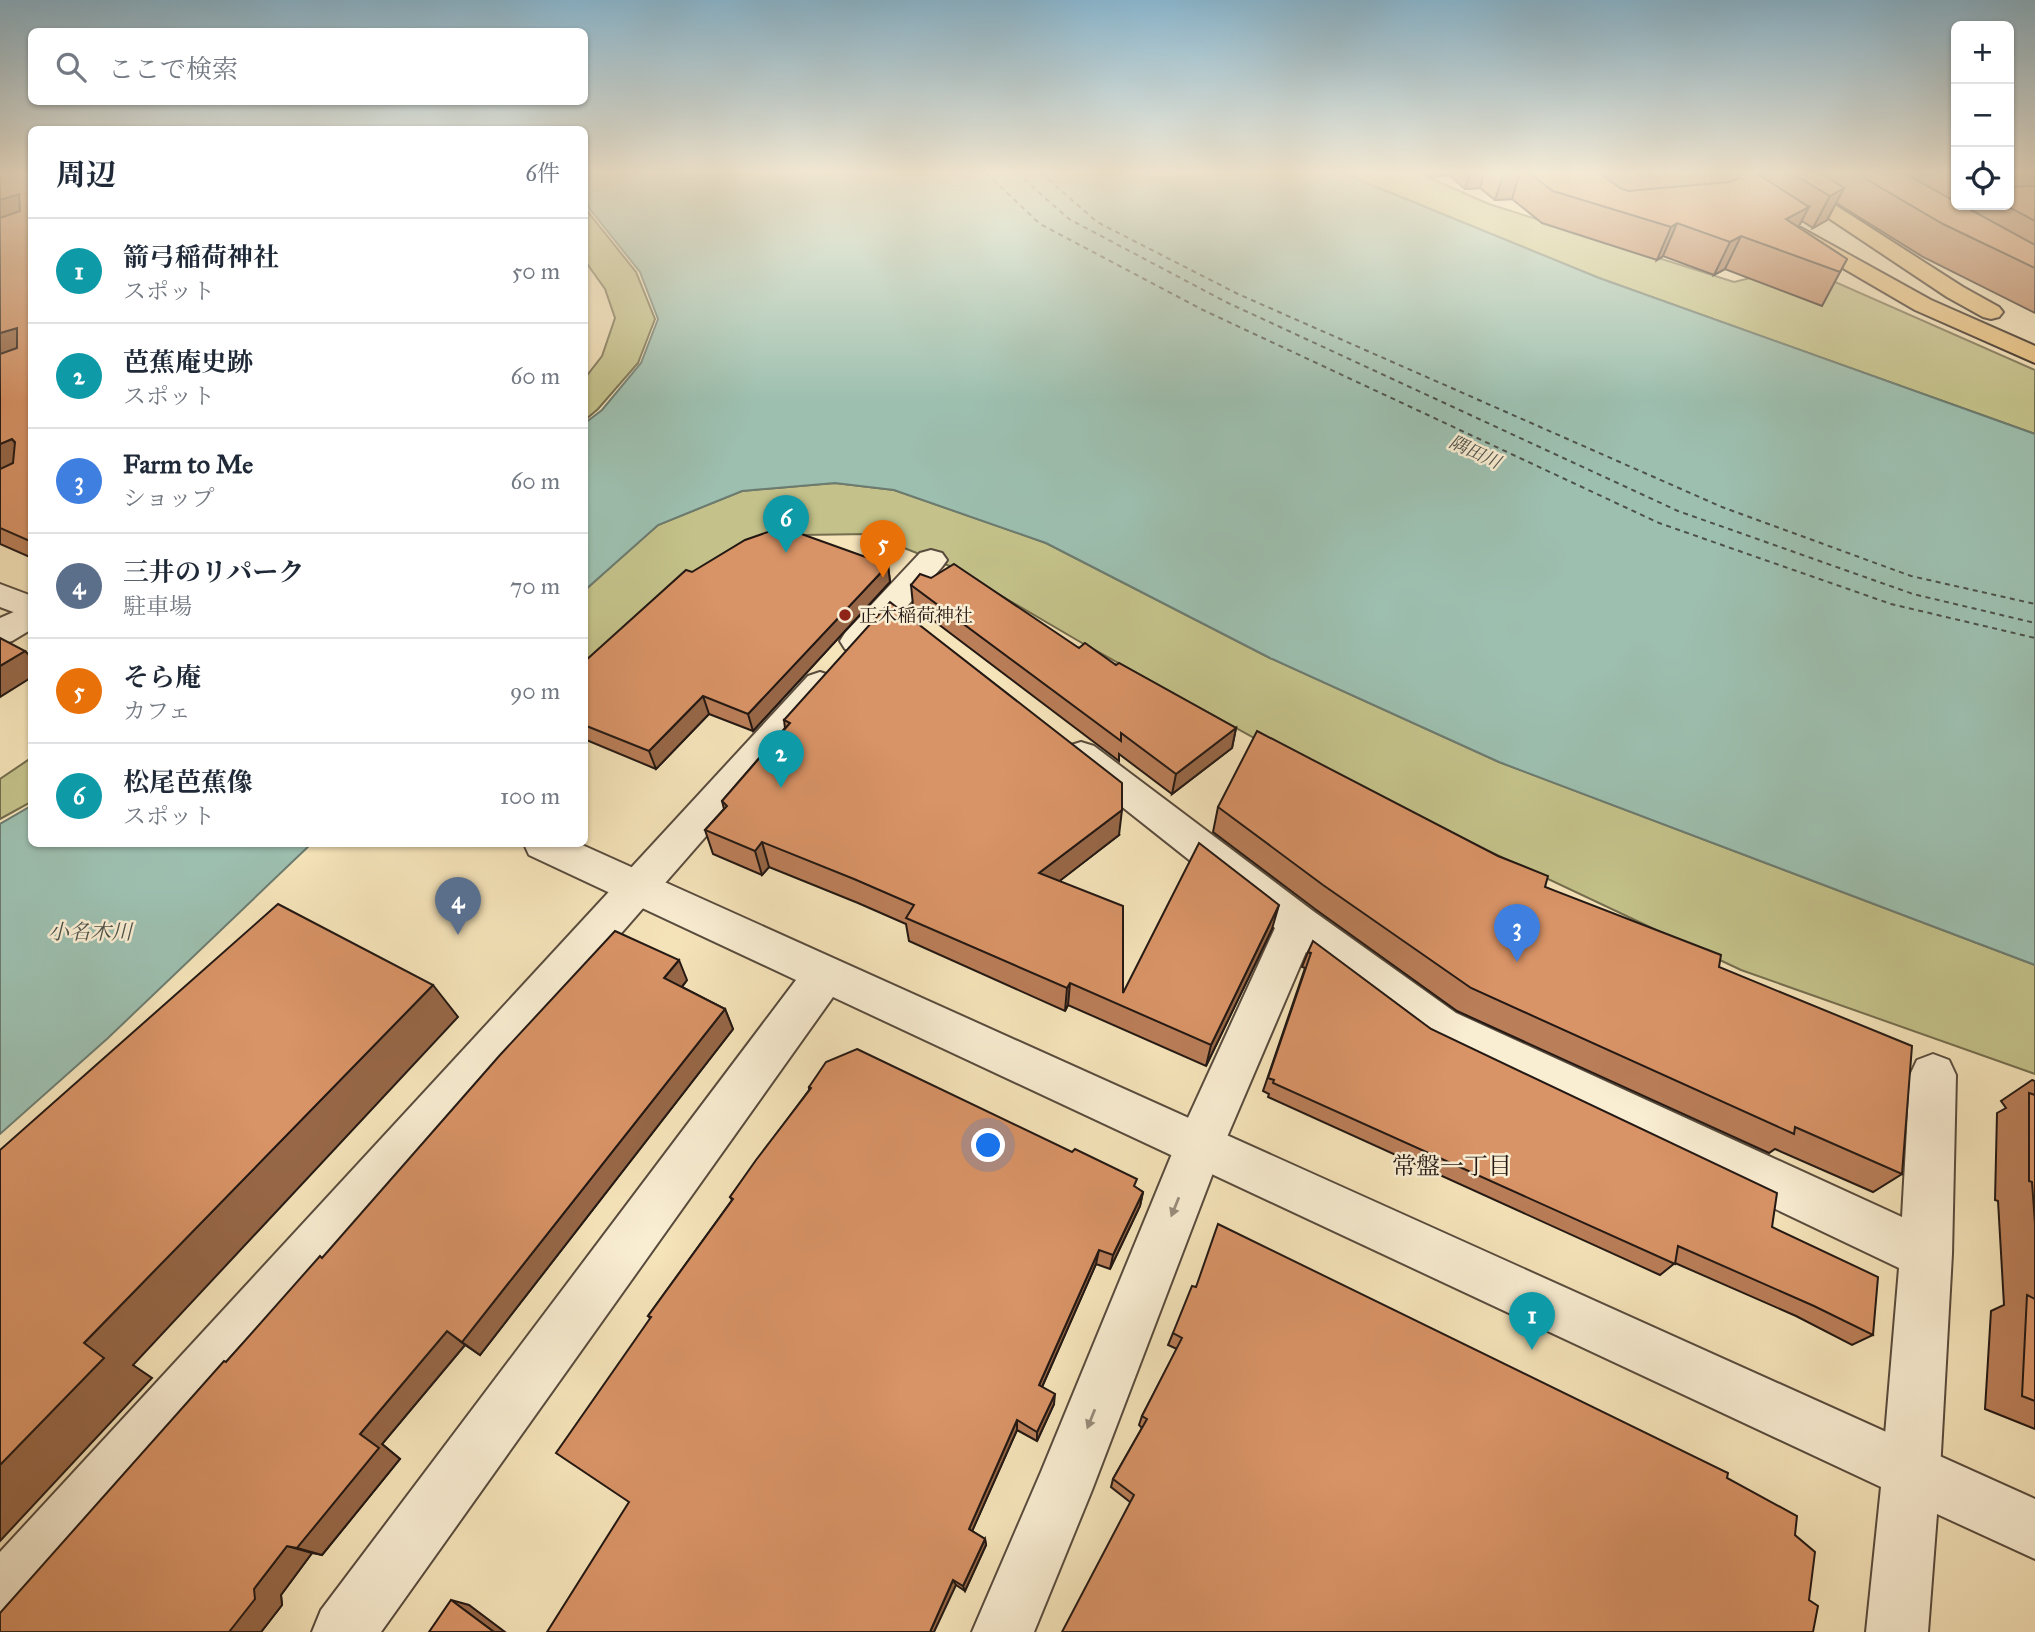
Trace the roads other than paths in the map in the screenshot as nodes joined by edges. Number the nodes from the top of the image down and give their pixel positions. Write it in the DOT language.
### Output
graph roads {
  1 [pos="1817,249"];
  2 [pos="1867,249"];
  3 [pos="1889,249"];
  4 [pos="2000,316"];
  5 [pos="2035,332"];
  6 [pos="2035,355"];
  7 [pos="931,560"];
  8 [pos="0,594"];
  9 [pos="28,609"];
  10 [pos="28,614"];
  11 [pos="0,633"];
  12 [pos="1055,734"];
  13 [pos="550,847"];
  14 [pos="638,886"];
  15 [pos="1298,923"];
  16 [pos="826,973"];
  17 [pos="1933,1075"];
  18 [pos="1200,1144"];
  19 [pos="1926,1254"];
  20 [pos="1911,1471"];
  21 [pos="2035,1529"];
  22 [pos="0,1597"];
  23 [pos="343,1632"];
  24 [pos="1003,1632"];
  25 [pos="1897,1632"];
  1 -- 6 [label="highway"];
  2 -- 4 [label="highway"];
  3 -- 4 [label="highway"];
  4 -- 5 [label="highway"];
  7 -- 14 [label="street"];
  8 -- 9 [label="street"];
  10 -- 11 [label="street"];
  12 -- 15 [label="street"];
  13 -- 14 [label="street"];
  14 -- 16 [label="street"];
  14 -- 22 [label="street"];
  15 -- 18 [label="street"];
  15 -- 19 [label="street"];
  16 -- 18 [label="street"];
  16 -- 23 [label="street"];
  17 -- 19 [label="street"];
  18 -- 20 [label="street"];
  18 -- 24 [label="street, one-way"];
  19 -- 20 [label="street"];
  20 -- 21 [label="street"];
  20 -- 25 [label="street"];
}
